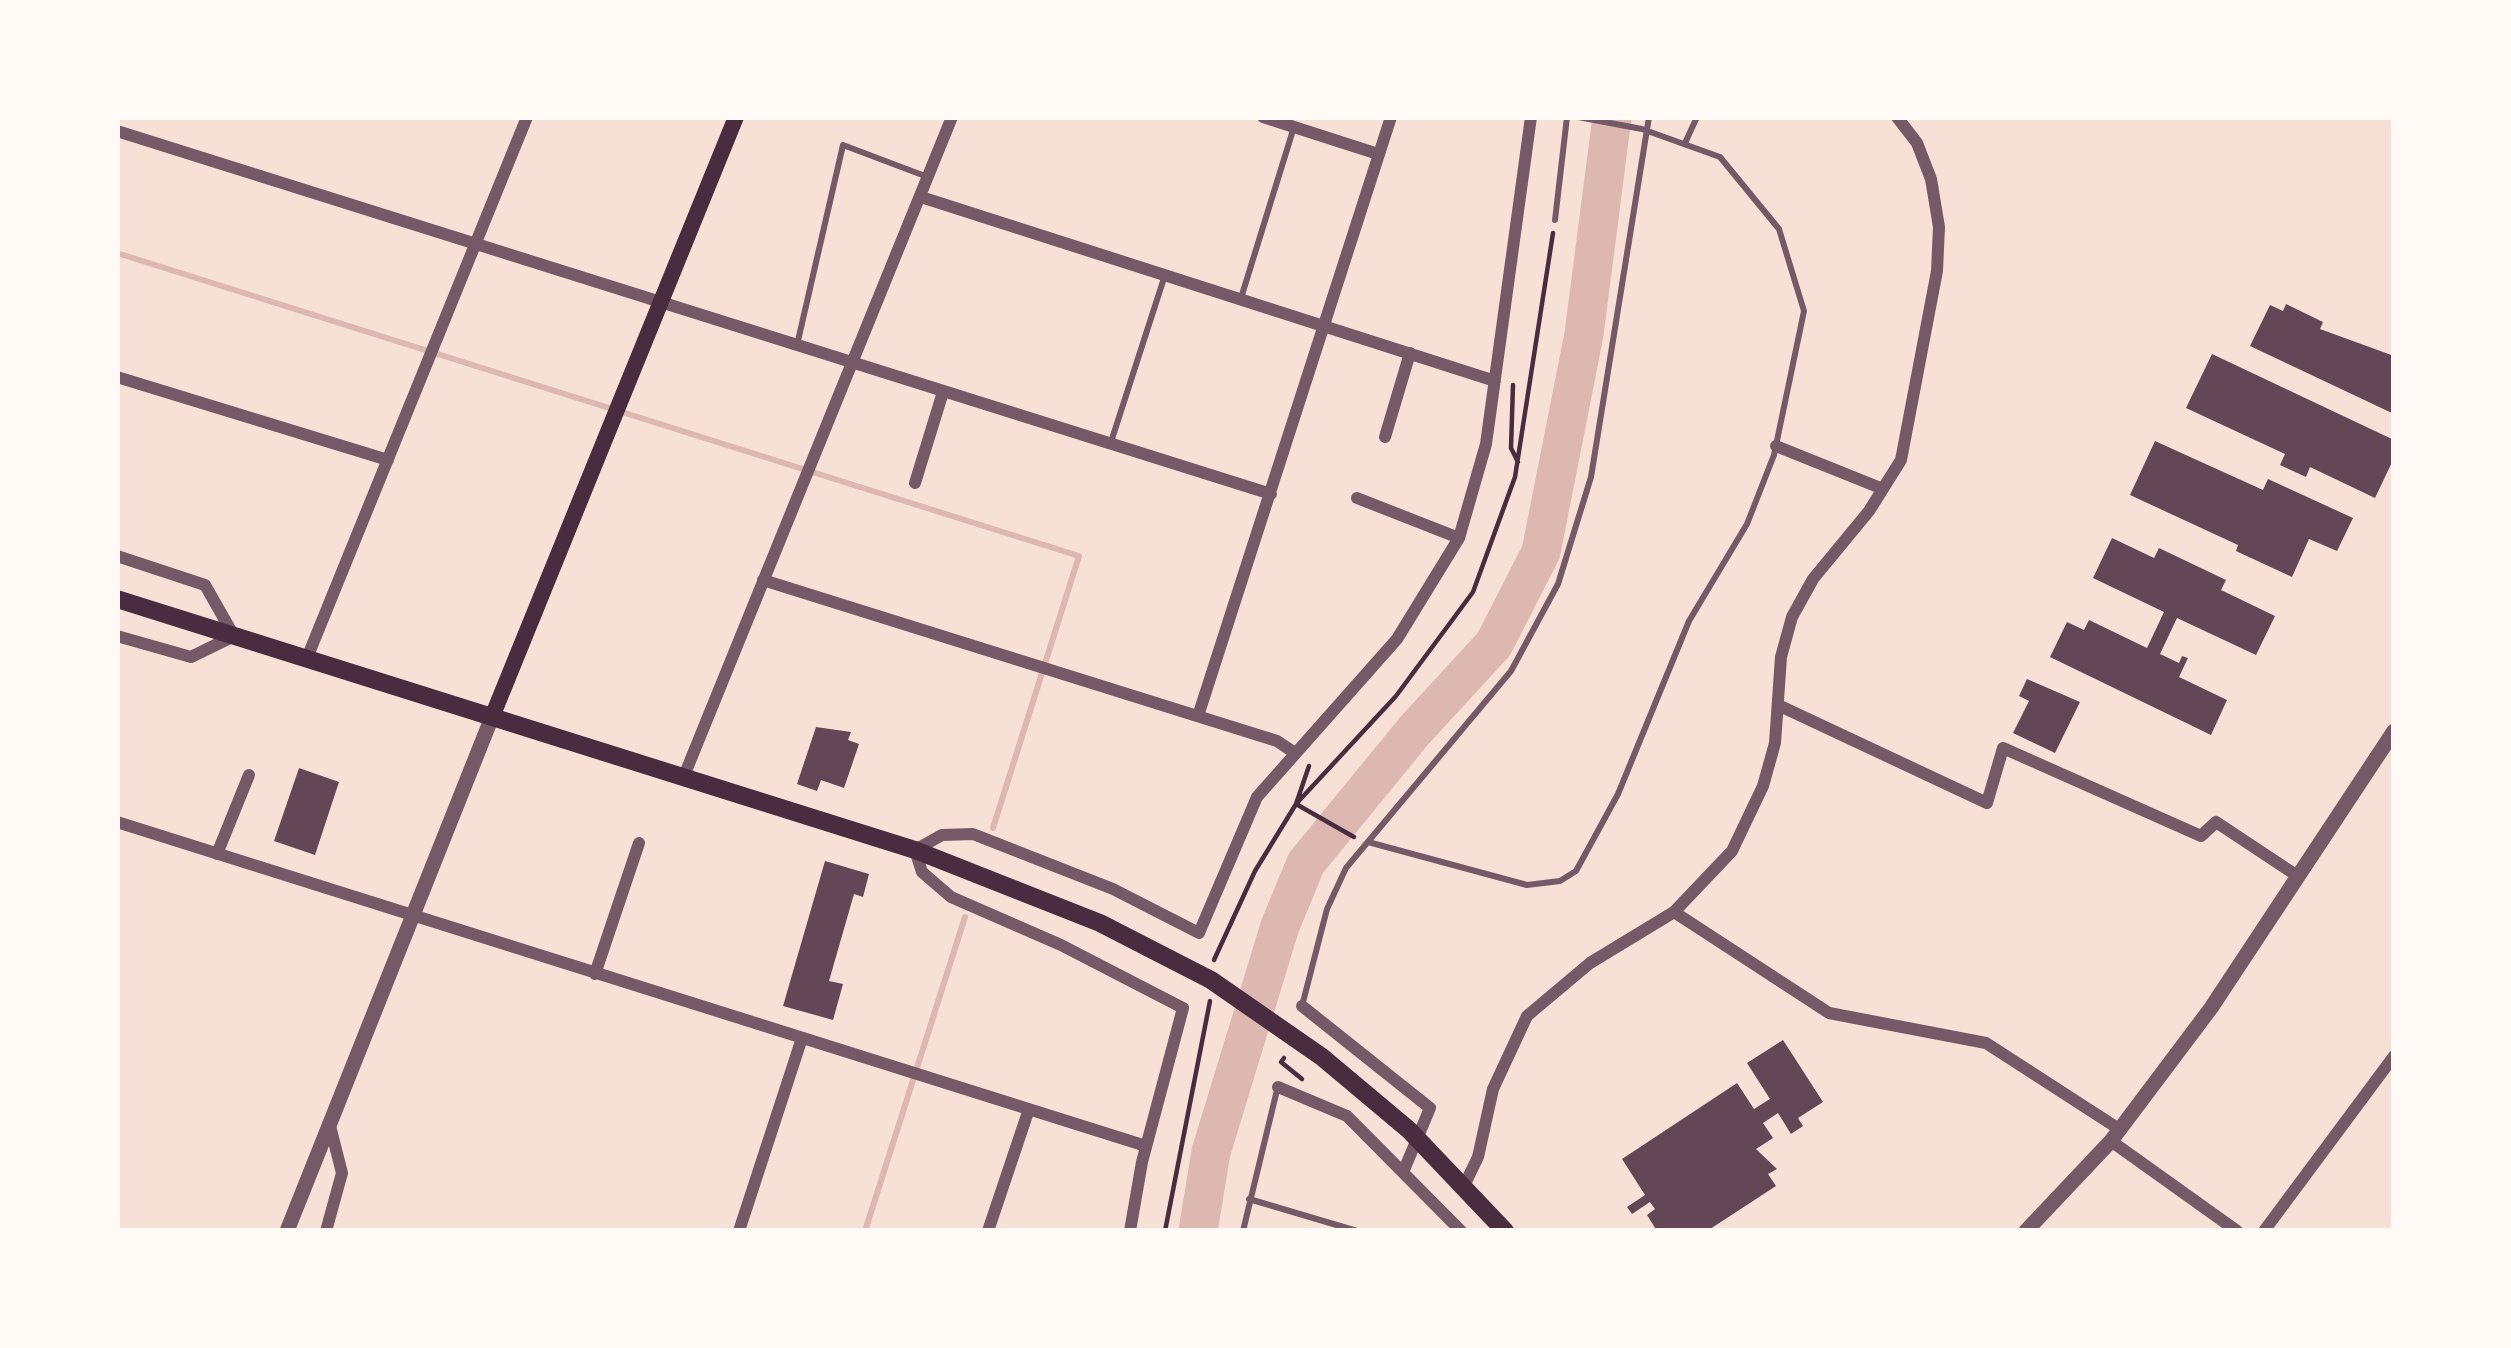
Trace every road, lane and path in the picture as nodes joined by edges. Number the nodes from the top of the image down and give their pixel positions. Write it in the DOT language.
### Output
graph roads {
  1 [pos="527,117"];
  2 [pos="736,117"];
  3 [pos="952,117"];
  4 [pos="1263,117"];
  5 [pos="1391,117"];
  6 [pos="1531,117"];
  7 [pos="1567,117"];
  8 [pos="1579,117"];
  9 [pos="1649,117"];
  10 [pos="1697,117"];
  11 [pos="1897,117"];
  12 [pos="1294,127"];
  13 [pos="1644,130"];
  14 [pos="117,131"];
  15 [pos="1685,143"];
  16 [pos="1378,154"];
  17 [pos="928,177"];
  18 [pos="921,197"];
  19 [pos="1556,220"];
  20 [pos="476,245"];
  21 [pos="1165,274"];
  22 [pos="1240,298"];
  23 [pos="661,304"];
  24 [pos="1324,325"];
  25 [pos="797,346"];
  26 [pos="1410,352"];
  27 [pos="850,363"];
  28 [pos="1513,368"];
  29 [pos="117,377"];
  30 [pos="1495,380"];
  31 [pos="943,392"];
  32 [pos="1385,437"];
  33 [pos="1110,444"];
  34 [pos="1776,446"];
  35 [pos="388,460"];
  36 [pos="1518,462"];
  37 [pos="916,483"];
  38 [pos="1883,489"];
  39 [pos="1270,494"];
  40 [pos="1357,498"];
  41 [pos="1459,538"];
  42 [pos="117,556"];
  43 [pos="764,580"];
  44 [pos="117,599"];
  45 [pos="117,636"];
  46 [pos="234,636"];
  47 [pos="307,658"];
  48 [pos="1778,705"];
  49 [pos="1198,716"];
  50 [pos="492,717"];
  51 [pos="2394,731"];
  52 [pos="1294,753"];
  53 [pos="249,775"];
  54 [pos="684,776"];
  55 [pos="1299,807"];
  56 [pos="117,822"];
  57 [pos="1364,841"];
  58 [pos="639,843"];
  59 [pos="915,850"];
  60 [pos="217,854"];
  61 [pos="2296,875"];
  62 [pos="1674,912"];
  63 [pos="416,918"];
  64 [pos="595,974"];
  65 [pos="1216,994"];
  66 [pos="1302,1006"];
  67 [pos="802,1038"];
  68 [pos="2394,1056"];
  69 [pos="1278,1087"];
  70 [pos="1029,1109"];
  71 [pos="330,1126"];
  72 [pos="2115,1135"];
  73 [pos="1146,1145"];
  74 [pos="1404,1170"];
  75 [pos="1464,1186"];
  76 [pos="1249,1199"];
  77 [pos="287,1231"];
  78 [pos="326,1231"];
  79 [pos="739,1231"];
  80 [pos="988,1231"];
  81 [pos="1130,1231"];
  82 [pos="1165,1231"];
  83 [pos="1243,1231"];
  84 [pos="1357,1231"];
  85 [pos="1461,1231"];
  86 [pos="1505,1231"];
  87 [pos="2026,1231"];
  88 [pos="2237,1231"];
  89 [pos="2264,1231"];
  1 -- 20 [label="street"];
  2 -- 23 [label="main road"];
  3 -- 17 [label="street"];
  4 -- 12 [label="street"];
  5 -- 16 [label="street"];
  6 -- 30 [label="street"];
  7 -- 19 [label="lane"];
  8 -- 13 [label="lane"];
  9 -- 13 [label="lane"];
  10 -- 15 [label="lane"];
  11 -- 38 [label="street"];
  12 -- 16 [label="street"];
  12 -- 22 [label="lane"];
  13 -- 15 [label="lane"];
  13 -- 57 [label="lane"];
  14 -- 20 [label="street"];
  15 -- 34 [label="lane"];
  16 -- 24 [label="street"];
  17 -- 18 [label="street"];
  17 -- 25 [label="lane"];
  18 -- 21 [label="street"];
  18 -- 27 [label="street"];
  20 -- 23 [label="street"];
  20 -- 35 [label="street"];
  21 -- 22 [label="street"];
  21 -- 33 [label="lane"];
  22 -- 24 [label="street"];
  23 -- 25 [label="street"];
  23 -- 50 [label="main road"];
  24 -- 26 [label="street"];
  24 -- 39 [label="street"];
  25 -- 27 [label="street"];
  26 -- 30 [label="street"];
  26 -- 32 [label="street"];
  27 -- 31 [label="street"];
  27 -- 43 [label="street"];
  28 -- 36 [label="path"];
  29 -- 35 [label="street"];
  30 -- 41 [label="street"];
  31 -- 33 [label="street"];
  31 -- 37 [label="street"];
  33 -- 39 [label="street"];
  34 -- 38 [label="street"];
  34 -- 57 [label="lane"];
  35 -- 47 [label="street"];
  38 -- 48 [label="street"];
  39 -- 49 [label="street"];
  40 -- 41 [label="street"];
  41 -- 52 [label="street"];
  42 -- 46 [label="street"];
  43 -- 49 [label="street"];
  43 -- 54 [label="street"];
  44 -- 46 [label="main road"];
  45 -- 46 [label="street"];
  46 -- 47 [label="main road"];
  47 -- 50 [label="main road"];
  48 -- 61 [label="street"];
  48 -- 62 [label="street"];
  49 -- 52 [label="street"];
  50 -- 54 [label="main road"];
  50 -- 63 [label="street"];
  51 -- 61 [label="street"];
  52 -- 59 [label="street"];
  53 -- 60 [label="street"];
  54 -- 59 [label="main road"];
  55 -- 57 [label="path"];
  56 -- 60 [label="street"];
  57 -- 66 [label="lane"];
  58 -- 64 [label="street"];
  59 -- 65 [label="main road"];
  59 -- 73 [label="street"];
  60 -- 63 [label="street"];
  61 -- 72 [label="street"];
  62 -- 72 [label="street"];
  62 -- 75 [label="street"];
  63 -- 64 [label="street"];
  63 -- 71 [label="street"];
  64 -- 67 [label="street"];
  65 -- 75 [label="main road"];
  65 -- 82 [label="path"];
  66 -- 74 [label="street"];
  67 -- 70 [label="street"];
  67 -- 79 [label="street"];
  68 -- 89 [label="street"];
  69 -- 74 [label="street"];
  69 -- 76 [label="lane"];
  70 -- 73 [label="street"];
  70 -- 80 [label="street"];
  71 -- 77 [label="street"];
  71 -- 78 [label="street"];
  72 -- 87 [label="street"];
  72 -- 88 [label="street"];
  73 -- 81 [label="street"];
  74 -- 85 [label="street"];
  75 -- 86 [label="main road"];
  76 -- 83 [label="lane"];
  76 -- 84 [label="lane"];
}
